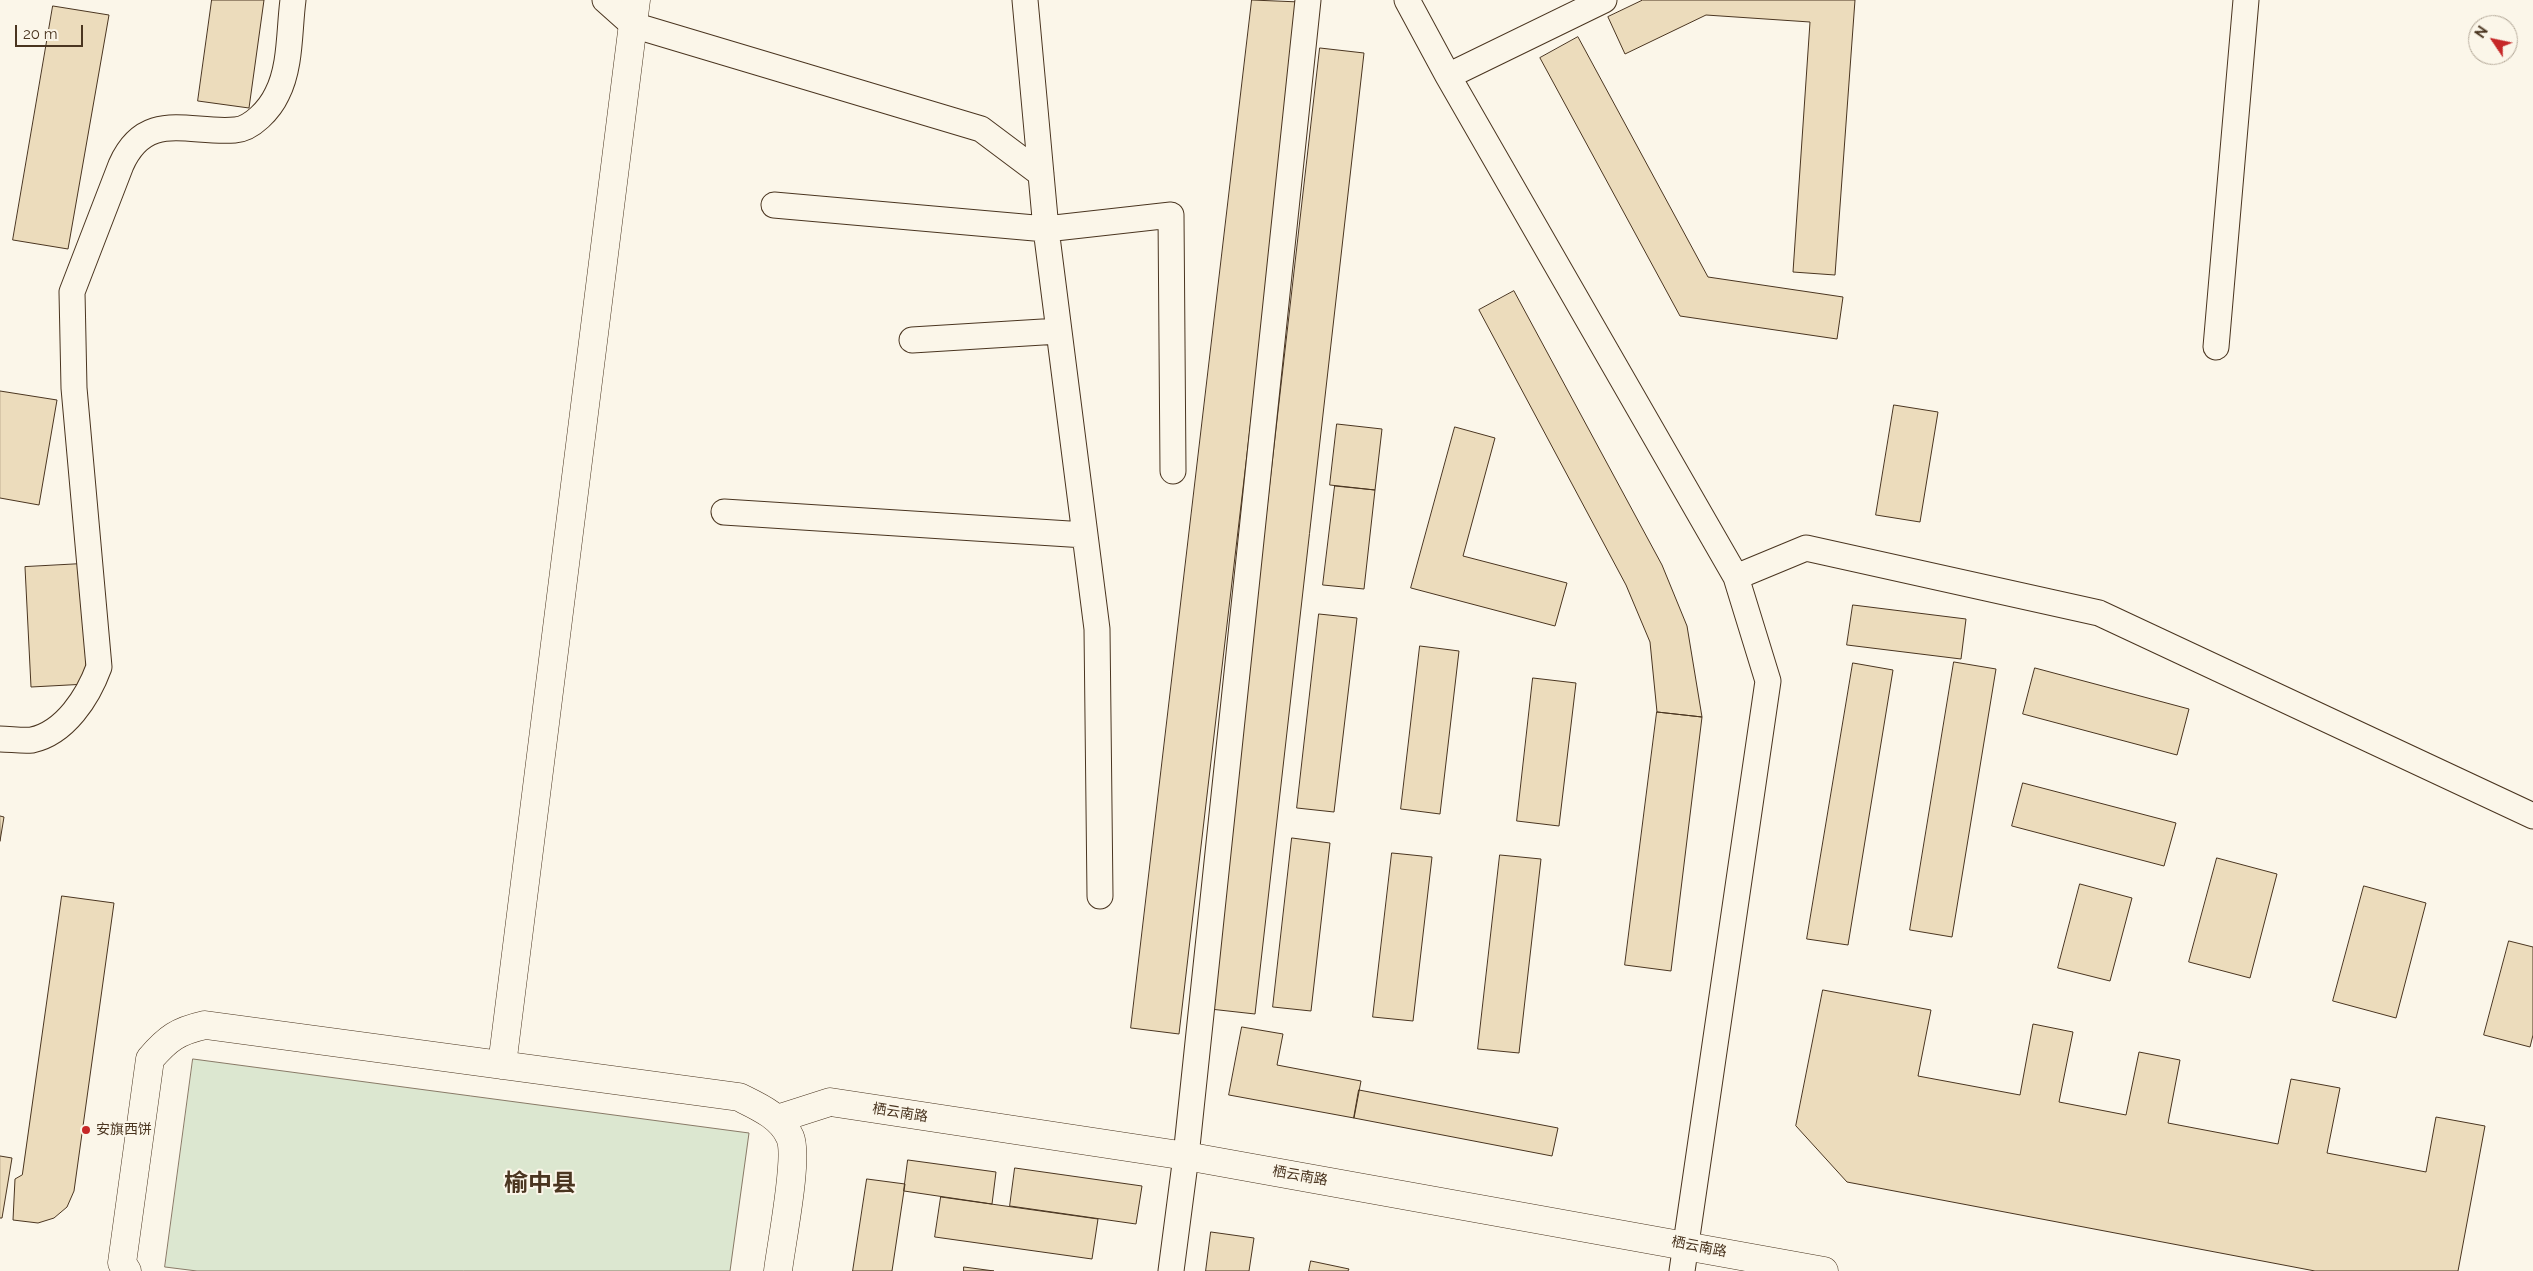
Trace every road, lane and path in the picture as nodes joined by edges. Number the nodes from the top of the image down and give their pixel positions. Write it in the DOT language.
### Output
graph roads {
  1 [pos="293,0"];
  2 [pos="605,0"];
  3 [pos="1025,0"];
  4 [pos="1308,0"];
  5 [pos="1407,0"];
  6 [pos="1604,0"];
  7 [pos="2246,0"];
  8 [pos="634,13"];
  9 [pos="1448,76"];
  10 [pos="1041,174"];
  11 [pos="774,205"];
  12 [pos="1046,228"];
  13 [pos="1059,331"];
  14 [pos="912,340"];
  15 [pos="2216,347"];
  16 [pos="1174,471"];
  17 [pos="724,512"];
  18 [pos="1085,535"];
  19 [pos="1736,577"];
  20 [pos="0,739"];
  21 [pos="2533,816"];
  22 [pos="1100,896"];
  23 [pos="502,1065"];
  24 [pos="777,1119"];
  25 [pos="1186,1156"];
  26 [pos="1687,1245"];
  27 [pos="117,1268"];
  28 [pos="778,1271"];
  29 [pos="1171,1271"];
  30 [pos="1682,1271"];
  31 [pos="1824,1271"];
  1 -- 20 [label="street"];
  2 -- 8 [label="street"];
  3 -- 10 [label="street"];
  4 -- 25 [label="street"];
  5 -- 9 [label="street"];
  6 -- 9 [label="street"];
  7 -- 15 [label="street"];
  8 -- 10 [label="street"];
  8 -- 23 [label="main road"];
  9 -- 19 [label="street"];
  10 -- 12 [label="street"];
  11 -- 12 [label="street"];
  12 -- 13 [label="street"];
  12 -- 16 [label="street"];
  13 -- 14 [label="street"];
  13 -- 18 [label="street"];
  17 -- 18 [label="street"];
  18 -- 22 [label="street"];
  19 -- 21 [label="street"];
  19 -- 26 [label="street"];
  23 -- 24 [label="main road"];
  23 -- 27 [label="main road"];
  24 -- 25 [label="main road, 栖云南路"];
  24 -- 28 [label="main road"];
  25 -- 26 [label="main road, 栖云南路"];
  25 -- 29 [label="street"];
  26 -- 30 [label="street"];
  26 -- 31 [label="main road, 栖云南路"];
}
